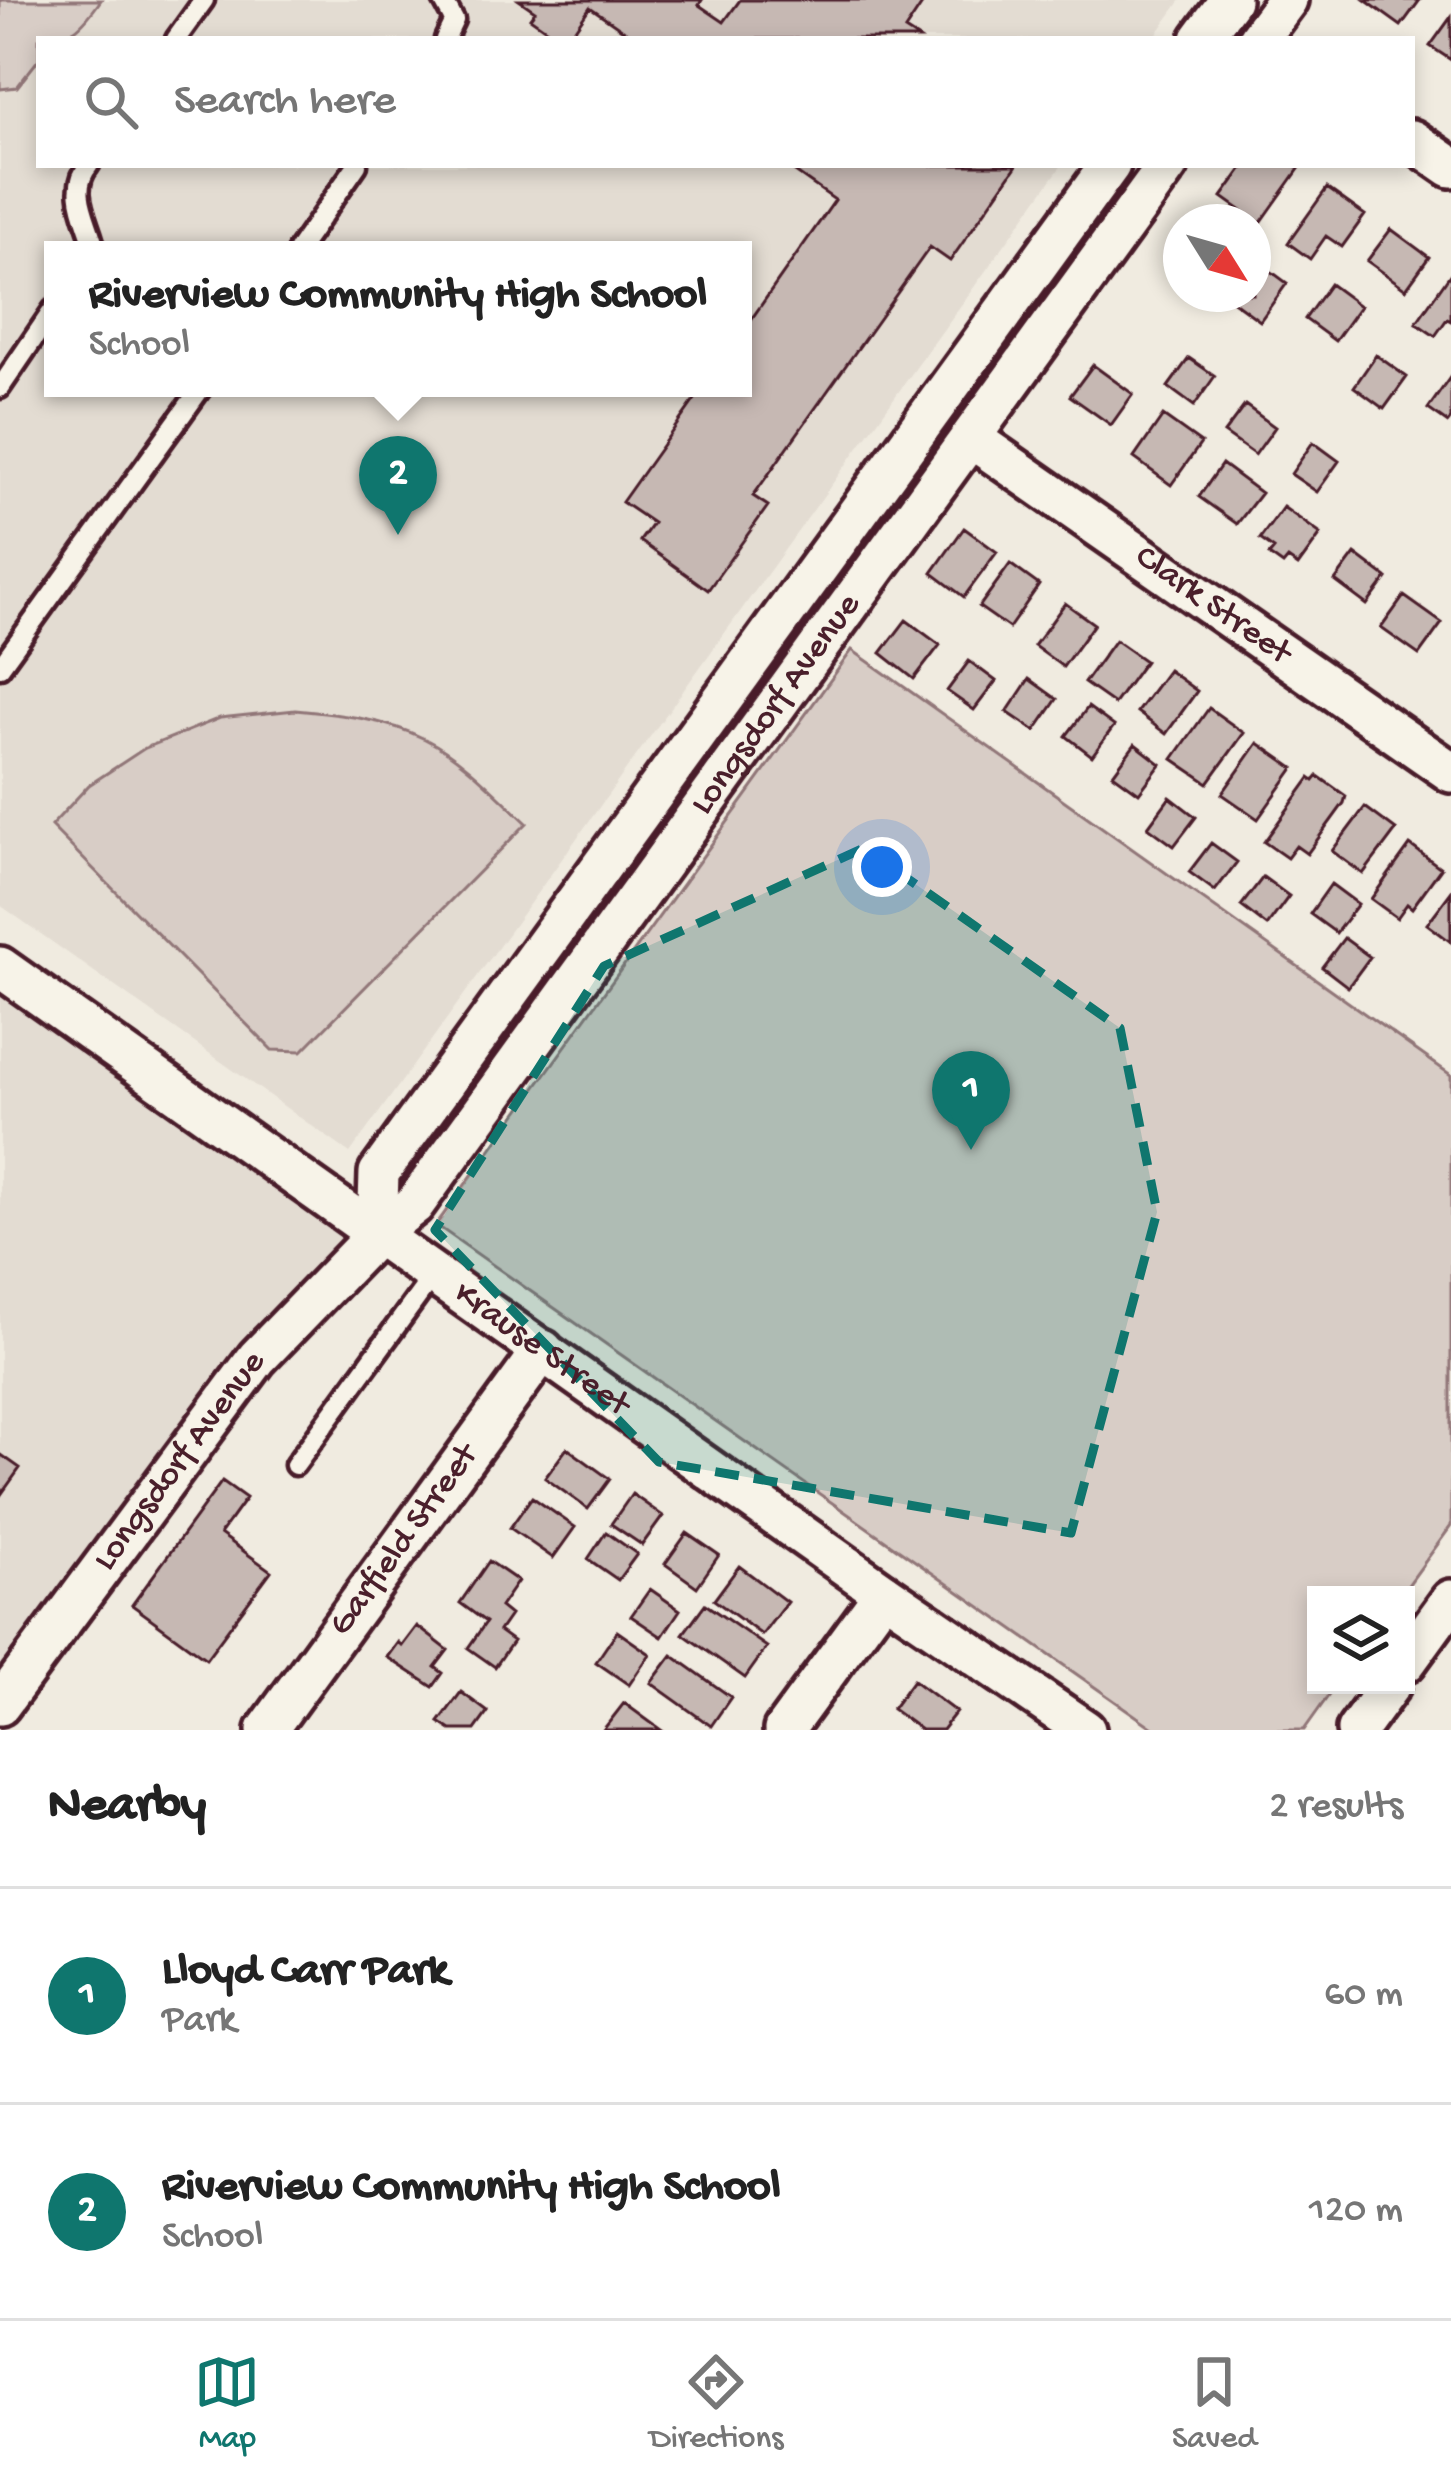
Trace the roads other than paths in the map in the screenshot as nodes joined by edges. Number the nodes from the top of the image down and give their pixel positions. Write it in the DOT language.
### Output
graph roads {
  1 [pos="203,0"];
  2 [pos="442,0"];
  3 [pos="1230,0"];
  4 [pos="1287,0"];
  5 [pos="178,36"];
  6 [pos="446,36"];
  7 [pos="1204,36"];
  8 [pos="1264,36"];
  9 [pos="1415,142"];
  10 [pos="1451,167"];
  11 [pos="87,168"];
  12 [pos="355,168"];
  13 [pos="1108,168"];
  14 [pos="1166,168"];
  15 [pos="92,241"];
  16 [pos="304,241"];
  17 [pos="44,323"];
  18 [pos="0,388"];
  19 [pos="195,397"];
  20 [pos="971,438"];
  21 [pos="0,667"];
  22 [pos="732,685"];
  23 [pos="770,713"];
  24 [pos="1451,772"];
  25 [pos="615,848"];
  26 [pos="652,875"];
  27 [pos="0,967"];
  28 [pos="377,1234"];
  29 [pos="434,1274"];
  30 [pos="543,1350"];
  31 [pos="295,1465"];
  32 [pos="884,1593"];
  33 [pos="1451,1600"];
  34 [pos="1415,1650"];
  35 [pos="1383,1694"];
  36 [pos="0,1705"];
  37 [pos="1065,1724"];
  38 [pos="267,1730"];
  39 [pos="784,1730"];
  40 [pos="1357,1730"];
  1 -- 5 [label="lane"];
  2 -- 6 [label="lane"];
  3 -- 7 [label="street"];
  4 -- 8 [label="street"];
  9 -- 10 [label="street"];
  11 -- 15 [label="lane"];
  12 -- 16 [label="lane"];
  13 -- 22 [label="street, Longsdorf Avenue"];
  14 -- 20 [label="street, Longsdorf Avenue"];
  17 -- 18 [label="lane"];
  19 -- 21 [label="lane"];
  20 -- 23 [label="street, Longsdorf Avenue"];
  20 -- 24 [label="street, Clark Street"];
  22 -- 23 [label="lane"];
  22 -- 25 [label="street, Longsdorf Avenue"];
  23 -- 26 [label="street, Longsdorf Avenue"];
  25 -- 26 [label="lane"];
  25 -- 28 [label="street, Longsdorf Avenue"];
  26 -- 28 [label="street, Longsdorf Avenue"];
  27 -- 28 [label="street, Krause Street"];
  28 -- 29 [label="street, Krause Street"];
  28 -- 36 [label="street, Longsdorf Avenue"];
  29 -- 30 [label="street, Krause Street"];
  29 -- 31 [label="lane"];
  30 -- 32 [label="street, Krause Street"];
  30 -- 38 [label="street, Garfield Street"];
  32 -- 37 [label="street, Krause Street"];
  32 -- 39 [label="street"];
  33 -- 34 [label="street"];
  35 -- 40 [label="street"];
}
